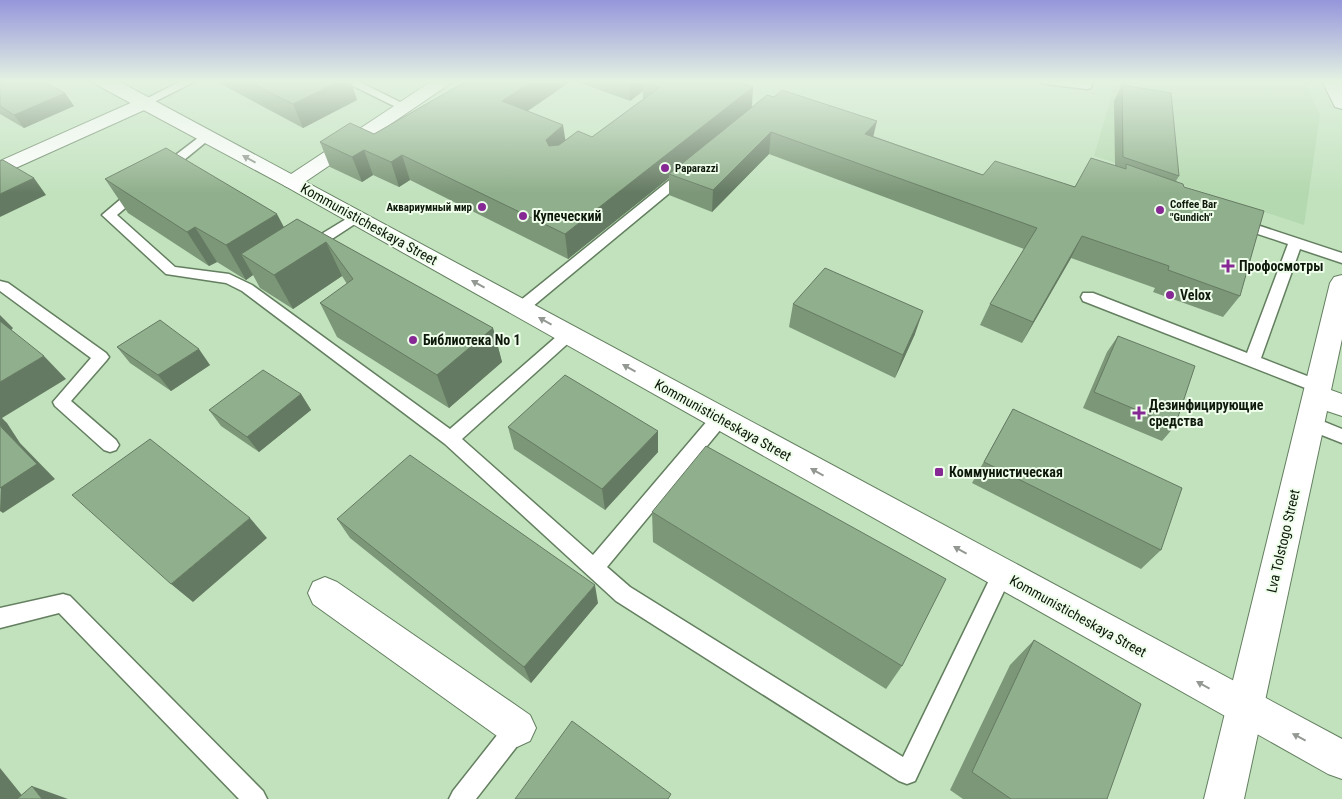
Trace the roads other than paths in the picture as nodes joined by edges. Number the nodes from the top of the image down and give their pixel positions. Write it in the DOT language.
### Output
graph roads {
  1 [pos="109,118"];
  2 [pos="174,118"];
  3 [pos="390,118"];
  4 [pos="207,136"];
  5 [pos="695,166"];
  6 [pos="0,169"];
  7 [pos="292,182"];
  8 [pos="356,217"];
  9 [pos="1230,219"];
  10 [pos="1296,242"];
  11 [pos="297,256"];
  12 [pos="1342,258"];
  13 [pos="1342,283"];
  14 [pos="0,286"];
  15 [pos="1088,296"];
  16 [pos="521,308"];
  17 [pos="569,334"];
  18 [pos="1252,361"];
  19 [pos="1315,402"];
  20 [pos="1342,405"];
  21 [pos="720,418"];
  22 [pos="1342,436"];
  23 [pos="451,439"];
  24 [pos="110,445"];
  25 [pos="594,568"];
  26 [pos="1002,574"];
  27 [pos="325,593"];
  28 [pos="0,618"];
  29 [pos="1246,708"];
  30 [pos="517,728"];
  31 [pos="1342,760"];
  32 [pos="255,799"];
  33 [pos="461,799"];
  34 [pos="1224,799"];
  1 -- 6 [label="street"];
  2 -- 4 [label="street, Kommunisticheskaya Street"];
  3 -- 7 [label="street"];
  7 -- 4 [label="street, Kommunisticheskaya Street, one-way"];
  4 -- 23 [label="lane"];
  5 -- 16 [label="lane"];
  7 -- 8 [label="street, Kommunisticheskaya Street"];
  8 -- 11 [label="lane"];
  16 -- 8 [label="street, Kommunisticheskaya Street, one-way"];
  9 -- 10 [label="lane"];
  10 -- 12 [label="lane"];
  10 -- 18 [label="lane"];
  13 -- 19 [label="street, Lva Tolstogo Street"];
  14 -- 24 [label="lane"];
  15 -- 18 [label="lane"];
  17 -- 16 [label="street, Kommunisticheskaya Street, one-way"];
  21 -- 17 [label="street, Kommunisticheskaya Street, one-way"];
  17 -- 23 [label="lane"];
  18 -- 19 [label="lane"];
  19 -- 20 [label="street"];
  19 -- 22 [label="lane"];
  19 -- 29 [label="street, Lva Tolstogo Street"];
  21 -- 25 [label="lane"];
  26 -- 21 [label="street, Kommunisticheskaya Street, one-way"];
  23 -- 25 [label="lane"];
  25 -- 26 [label="lane"];
  29 -- 26 [label="street, Kommunisticheskaya Street, one-way"];
  27 -- 30 [label="street"];
  28 -- 32 [label="lane"];
  31 -- 29 [label="street, Kommunisticheskaya Street, one-way"];
  29 -- 34 [label="street, Lva Tolstogo Street"];
  30 -- 33 [label="lane"];
}
